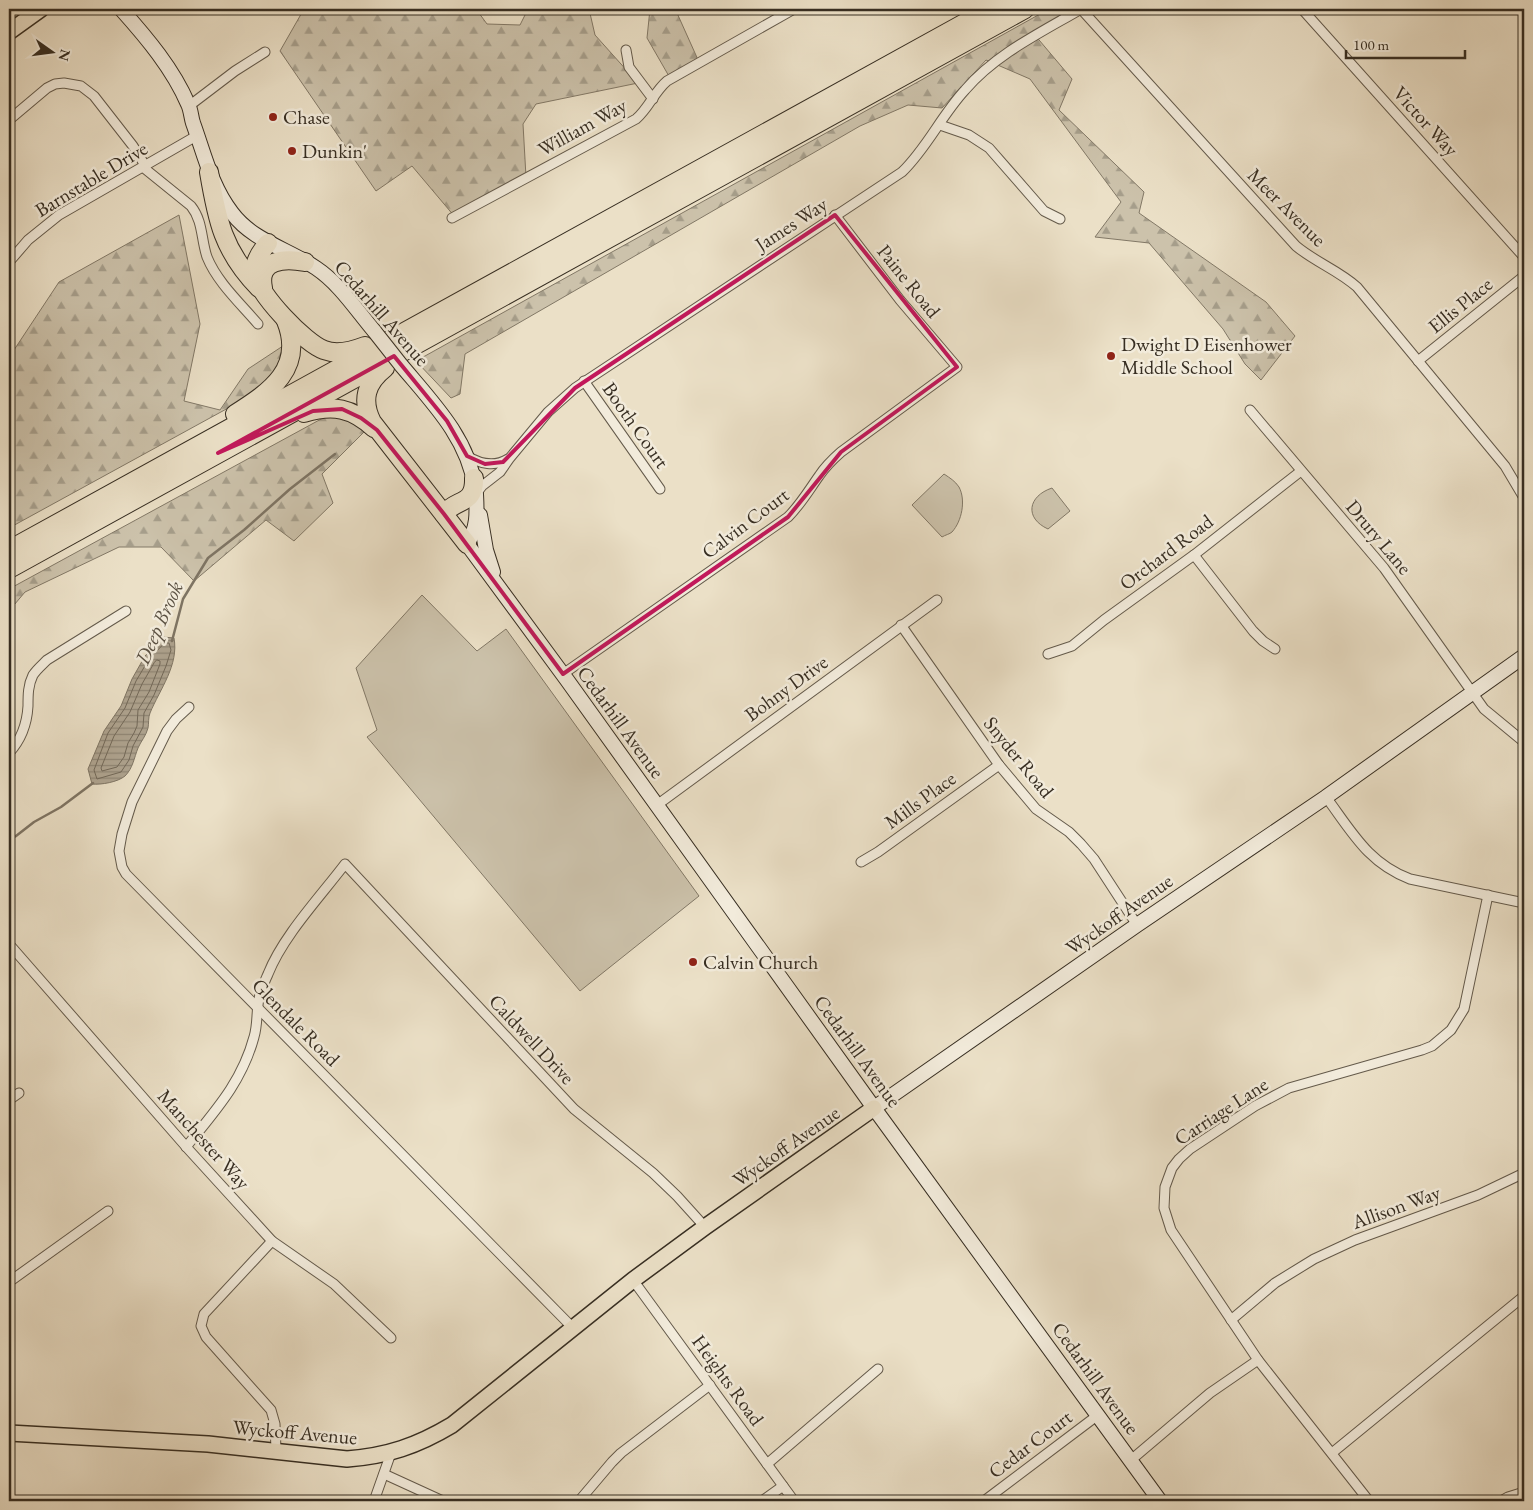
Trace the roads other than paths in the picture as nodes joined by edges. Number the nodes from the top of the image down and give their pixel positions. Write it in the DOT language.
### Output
graph roads {
  1 [pos="41,9"];
  2 [pos="121,9"];
  3 [pos="794,9"];
  4 [pos="990,9"];
  5 [pos="1024,9"];
  6 [pos="1081,9"];
  7 [pos="1302,9"];
  8 [pos="1522,9"];
  9 [pos="1524,12"];
  10 [pos="9,32"];
  11 [pos="626,50"];
  12 [pos="265,52"];
  13 [pos="653,99"];
  14 [pos="189,106"];
  15 [pos="9,120"];
  16 [pos="940,125"];
  17 [pos="198,135"];
  18 [pos="145,167"];
  19 [pos="209,172"];
  20 [pos="835,215"];
  21 [pos="452,218"];
  22 [pos="1060,219"];
  23 [pos="263,240"];
  24 [pos="1524,257"];
  25 [pos="9,262"];
  26 [pos="306,262"];
  27 [pos="1524,276"];
  28 [pos="500,279"];
  29 [pos="251,280"];
  30 [pos="266,295"];
  31 [pos="282,314"];
  32 [pos="258,324"];
  33 [pos="450,326"];
  34 [pos="1418,361"];
  35 [pos="957,367"];
  36 [pos="584,381"];
  37 [pos="1250,410"];
  38 [pos="377,430"];
  39 [pos="218,454"];
  40 [pos="467,456"];
  41 [pos="509,459"];
  42 [pos="1301,471"];
  43 [pos="128,484"];
  44 [pos="475,486"];
  45 [pos="660,489"];
  46 [pos="1524,498"];
  47 [pos="444,514"];
  48 [pos="467,544"];
  49 [pos="9,550"];
  50 [pos="1194,555"];
  51 [pos="9,569"];
  52 [pos="507,598"];
  53 [pos="937,600"];
  54 [pos="126,611"];
  55 [pos="901,625"];
  56 [pos="1275,649"];
  57 [pos="1048,654"];
  58 [pos="1524,656"];
  59 [pos="563,674"];
  60 [pos="1472,694"];
  61 [pos="189,707"];
  62 [pos="1524,742"];
  63 [pos="9,753"];
  64 [pos="999,765"];
  65 [pos="1326,797"];
  66 [pos="656,805"];
  67 [pos="861,862"];
  68 [pos="1488,895"];
  69 [pos="1524,903"];
  70 [pos="1137,925"];
  71 [pos="9,944"];
  72 [pos="258,1008"];
  73 [pos="19,1093"];
  74 [pos="9,1100"];
  75 [pos="874,1108"];
  76 [pos="186,1147"];
  77 [pos="1522,1178"];
  78 [pos="108,1211"];
  79 [pos="705,1227"];
  80 [pos="272,1242"];
  81 [pos="633,1280"];
  82 [pos="9,1282"];
  83 [pos="1524,1296"];
  84 [pos="1231,1320"];
  85 [pos="573,1328"];
  86 [pos="391,1338"];
  87 [pos="1258,1360"];
  88 [pos="878,1369"];
  89 [pos="710,1385"];
  90 [pos="1098,1415"];
  91 [pos="9,1433"];
  92 [pos="276,1450"];
  93 [pos="391,1453"];
  94 [pos="1332,1453"];
  95 [pos="1130,1460"];
  96 [pos="767,1464"];
  97 [pos="384,1474"];
  98 [pos="783,1486"];
  99 [pos="1524,1492"];
  100 [pos="374,1501"];
  101 [pos="443,1501"];
  102 [pos="579,1501"];
  103 [pos="762,1501"];
  104 [pos="794,1501"];
  105 [pos="984,1501"];
  106 [pos="1160,1501"];
  107 [pos="1369,1501"];
  108 [pos="1501,1501"];
  1 -- 10 [label="main road"];
  2 -- 14 [label="main road, Cedarhill Avenue"];
  3 -- 13 [label="street, William Way"];
  4 -- 28 [label="highway"];
  5 -- 33 [label="highway"];
  6 -- 16 [label="street, James Way"];
  6 -- 34 [label="street, Meer Avenue"];
  7 -- 24 [label="street, Victor Way"];
  8 -- 9 [label="street"];
  11 -- 13 [label="street"];
  12 -- 14 [label="street"];
  13 -- 21 [label="street, William Way"];
  14 -- 17 [label="main road, Cedarhill Avenue"];
  15 -- 18 [label="street"];
  16 -- 20 [label="street, James Way"];
  16 -- 22 [label="street"];
  17 -- 18 [label="street, Barnstable Drive"];
  17 -- 19 [label="main road, Cedarhill Avenue"];
  18 -- 25 [label="street, Barnstable Drive"];
  18 -- 32 [label="street"];
  19 -- 23 [label="main road, Cedarhill Avenue"];
  19 -- 29 [label="highway"];
  20 -- 35 [label="street, Paine Road"];
  20 -- 36 [label="street, James Way"];
  23 -- 26 [label="main road, Cedarhill Avenue"];
  23 -- 29 [label="highway"];
  23 -- 30 [label="highway"];
  26 -- 30 [label="highway"];
  26 -- 40 [label="main road, Cedarhill Avenue, bridge"];
  27 -- 34 [label="street, Ellis Place"];
  28 -- 31 [label="highway"];
  28 -- 43 [label="highway"];
  29 -- 30 [label="highway"];
  30 -- 31 [label="highway"];
  31 -- 43 [label="highway"];
  33 -- 38 [label="highway"];
  33 -- 39 [label="highway"];
  34 -- 46 [label="street, Meer Avenue"];
  35 -- 59 [label="street, Calvin Court"];
  36 -- 41 [label="street, James Way"];
  36 -- 45 [label="street, Booth Court"];
  37 -- 42 [label="street, Drury Lane"];
  38 -- 39 [label="highway"];
  38 -- 47 [label="highway"];
  39 -- 51 [label="highway"];
  40 -- 41 [label="street"];
  40 -- 44 [label="main road, Cedarhill Avenue"];
  41 -- 44 [label="street, James Way"];
  42 -- 50 [label="street, Orchard Road"];
  42 -- 60 [label="street, Drury Lane"];
  43 -- 49 [label="highway"];
  44 -- 47 [label="highway"];
  44 -- 48 [label="main road, Cedarhill Avenue"];
  44 -- 52 [label="main road, Cedarhill Avenue"];
  47 -- 48 [label="highway"];
  48 -- 52 [label="main road, Cedarhill Avenue"];
  50 -- 56 [label="street"];
  50 -- 57 [label="street, Orchard Road"];
  52 -- 59 [label="main road, Cedarhill Avenue"];
  53 -- 55 [label="street, Bohny Drive"];
  54 -- 63 [label="street"];
  55 -- 64 [label="street, Snyder Road"];
  55 -- 66 [label="street, Bohny Drive"];
  58 -- 60 [label="main road, Wyckoff Avenue"];
  59 -- 66 [label="main road, Cedarhill Avenue"];
  60 -- 62 [label="street, Drury Lane"];
  60 -- 65 [label="main road, Wyckoff Avenue"];
  61 -- 72 [label="street, Glendale Road"];
  64 -- 67 [label="street, Mills Place"];
  64 -- 70 [label="street, Snyder Road"];
  65 -- 68 [label="street"];
  65 -- 70 [label="main road, Wyckoff Avenue"];
  66 -- 75 [label="main road, Cedarhill Avenue"];
  68 -- 69 [label="street"];
  68 -- 84 [label="street, Carriage Lane"];
  70 -- 75 [label="main road, Wyckoff Avenue"];
  71 -- 76 [label="street, Manchester Way"];
  72 -- 76 [label="street"];
  72 -- 79 [label="street, Caldwell Drive"];
  72 -- 85 [label="street, Glendale Road"];
  73 -- 74 [label="street"];
  75 -- 79 [label="main road, Wyckoff Avenue"];
  75 -- 90 [label="main road, Cedarhill Avenue"];
  76 -- 80 [label="street, Manchester Way"];
  77 -- 84 [label="street, Allison Way"];
  78 -- 82 [label="street"];
  79 -- 81 [label="main road, Wyckoff Avenue"];
  80 -- 86 [label="street, Manchester Way"];
  80 -- 92 [label="street"];
  81 -- 85 [label="main road, Wyckoff Avenue"];
  81 -- 89 [label="street, Heights Road"];
  83 -- 94 [label="street"];
  84 -- 87 [label="street, Carriage Lane"];
  85 -- 93 [label="main road, Wyckoff Avenue"];
  87 -- 94 [label="street, Carriage Lane"];
  87 -- 95 [label="street"];
  88 -- 96 [label="street"];
  89 -- 96 [label="street, Heights Road"];
  89 -- 102 [label="street"];
  90 -- 95 [label="main road, Cedarhill Avenue"];
  90 -- 105 [label="street, Cedar Court"];
  91 -- 92 [label="main road, Wyckoff Avenue"];
  92 -- 93 [label="main road, Wyckoff Avenue"];
  93 -- 97 [label="street"];
  94 -- 107 [label="street, Carriage Lane"];
  95 -- 106 [label="main road, Cedarhill Avenue"];
  96 -- 98 [label="street, Heights Road"];
  97 -- 100 [label="street"];
  97 -- 101 [label="street"];
  98 -- 103 [label="street"];
  98 -- 104 [label="street, Heights Road"];
  99 -- 108 [label="street"];
}
